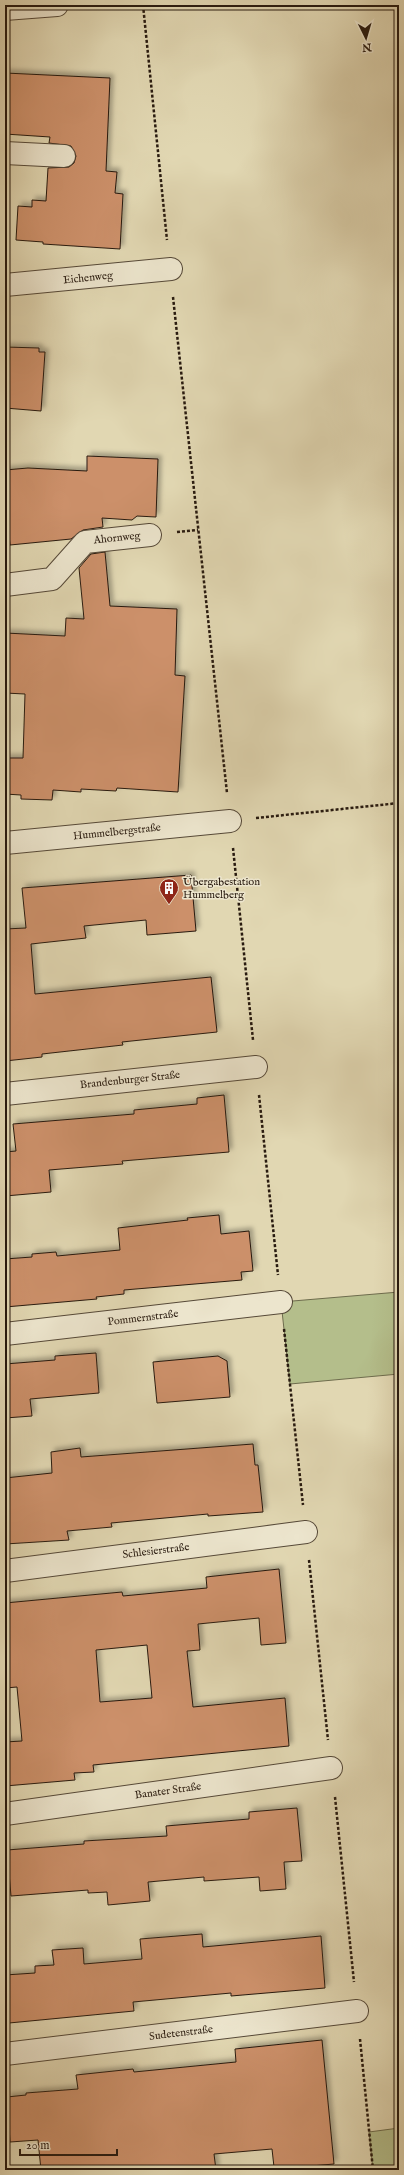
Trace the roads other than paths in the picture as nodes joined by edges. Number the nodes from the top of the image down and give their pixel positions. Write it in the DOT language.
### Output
graph roads {
  1 [pos="57,5"];
  2 [pos="5,9"];
  3 [pos="5,154"];
  4 [pos="64,156"];
  5 [pos="170,269"];
  6 [pos="5,285"];
  7 [pos="150,535"];
  8 [pos="5,585"];
  9 [pos="230,821"];
  10 [pos="5,843"];
  11 [pos="256,1067"];
  12 [pos="5,1094"];
  13 [pos="282,1302"];
  14 [pos="5,1334"];
  15 [pos="306,1532"];
  16 [pos="5,1571"];
  17 [pos="332,1768"];
  18 [pos="5,1814"];
  19 [pos="357,2011"];
  20 [pos="5,2054"];
  1 -- 2 [label="street"];
  3 -- 4 [label="street"];
  5 -- 6 [label="street, Eichenweg"];
  7 -- 8 [label="street, Ahornweg"];
  9 -- 10 [label="street, Hummelbergstraße"];
  11 -- 12 [label="street, Brandenburger Straße"];
  13 -- 14 [label="street, Pommernstraße"];
  15 -- 16 [label="street, Schlesierstraße"];
  17 -- 18 [label="street, Banater Straße"];
  19 -- 20 [label="street, Sudetenstraße"];
}
